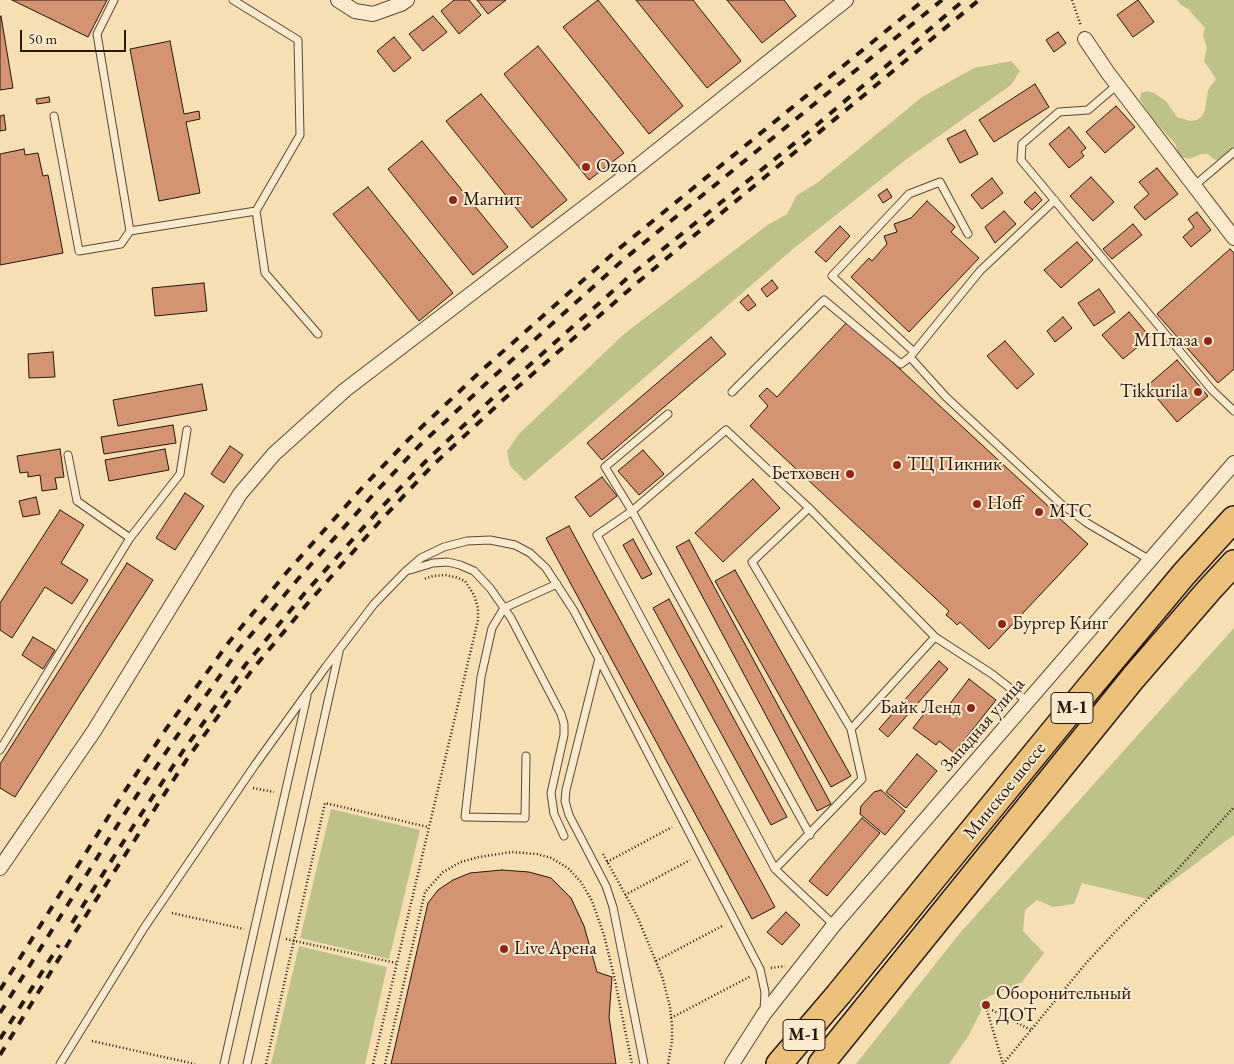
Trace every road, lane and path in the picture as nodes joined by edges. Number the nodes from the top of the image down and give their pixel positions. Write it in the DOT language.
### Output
graph roads {
  1 [pos="114,0"];
  2 [pos="233,0"];
  3 [pos="338,0"];
  4 [pos="407,0"];
  5 [pos="846,0"];
  6 [pos="1072,0"];
  7 [pos="1086,39"];
  8 [pos="1117,85"];
  9 [pos="54,116"];
  10 [pos="1234,152"];
  11 [pos="1194,187"];
  12 [pos="1055,200"];
  13 [pos="256,211"];
  14 [pos="130,230"];
  15 [pos="968,234"];
  16 [pos="1234,238"];
  17 [pos="318,334"];
  18 [pos="912,354"];
  19 [pos="732,392"];
  20 [pos="1234,411"];
  21 [pos="668,414"];
  22 [pos="187,430"];
  23 [pos="68,455"];
  24 [pos="1234,463"];
  25 [pos="809,508"];
  26 [pos="632,511"];
  27 [pos="1234,520"];
  28 [pos="130,538"];
  29 [pos="1150,560"];
  30 [pos="1234,563"];
  31 [pos="405,572"];
  32 [pos="424,579"];
  33 [pos="557,584"];
  34 [pos="504,608"];
  35 [pos="936,637"];
  36 [pos="340,649"];
  37 [pos="599,658"];
  38 [pos="307,693"];
  39 [pos="1028,702"];
  40 [pos="851,729"];
  41 [pos="0,750"];
  42 [pos="526,756"];
  43 [pos="1234,807"];
  44 [pos="428,827"];
  45 [pos="672,827"];
  46 [pos="810,835"];
  47 [pos="564,836"];
  48 [pos="602,853"];
  49 [pos="690,860"];
  50 [pos="607,862"];
  51 [pos="0,868"];
  52 [pos="775,869"];
  53 [pos="625,895"];
  54 [pos="172,913"];
  55 [pos="724,925"];
  56 [pos="834,925"];
  57 [pos="254,931"];
  58 [pos="276,936"];
  59 [pos="294,940"];
  60 [pos="656,961"];
  61 [pos="396,963"];
  62 [pos="787,965"];
  63 [pos="761,972"];
  64 [pos="764,1014"];
  65 [pos="671,1018"];
  66 [pos="1032,1030"];
  67 [pos="92,1041"];
  68 [pos="834,1053"];
  69 [pos="60,1064"];
  70 [pos="195,1064"];
  71 [pos="224,1064"];
  72 [pos="247,1064"];
  73 [pos="266,1064"];
  74 [pos="373,1064"];
  75 [pos="385,1064"];
  76 [pos="632,1064"];
  77 [pos="644,1064"];
  78 [pos="668,1064"];
  79 [pos="732,1064"];
  80 [pos="778,1064"];
  81 [pos="820,1064"];
  82 [pos="1003,1064"];
  1 -- 14 [label="lane"];
  2 -- 13 [label="lane"];
  3 -- 4 [label="street"];
  5 -- 51 [label="street"];
  6 -- 7 [label="path"];
  7 -- 8 [label="street"];
  8 -- 11 [label="street"];
  8 -- 12 [label="lane"];
  9 -- 14 [label="lane"];
  10 -- 11 [label="lane"];
  11 -- 16 [label="street"];
  12 -- 18 [label="lane"];
  12 -- 20 [label="lane"];
  13 -- 14 [label="lane"];
  13 -- 17 [label="lane"];
  15 -- 18 [label="lane"];
  18 -- 19 [label="lane"];
  18 -- 29 [label="lane"];
  21 -- 26 [label="lane"];
  22 -- 28 [label="lane"];
  23 -- 28 [label="lane"];
  24 -- 29 [label="street, Западная улица"];
  25 -- 26 [label="lane"];
  25 -- 35 [label="lane"];
  25 -- 40 [label="lane"];
  26 -- 46 [label="lane"];
  26 -- 52 [label="lane"];
  27 -- 80 [label="highway, Минское шоссе / М-1"];
  28 -- 41 [label="lane"];
  29 -- 39 [label="street, Западная улица"];
  30 -- 68 [label="highway, Минское шоссе / М-1"];
  31 -- 33 [label="lane"];
  31 -- 34 [label="lane"];
  31 -- 36 [label="lane"];
  32 -- 44 [label="path"];
  33 -- 34 [label="lane"];
  33 -- 37 [label="lane"];
  34 -- 42 [label="lane"];
  34 -- 47 [label="lane"];
  35 -- 39 [label="lane"];
  35 -- 40 [label="lane"];
  36 -- 38 [label="lane"];
  36 -- 58 [label="lane"];
  37 -- 63 [label="lane"];
  37 -- 77 [label="lane"];
  38 -- 57 [label="lane"];
  38 -- 69 [label="lane"];
  39 -- 56 [label="street, Западная улица"];
  40 -- 46 [label="lane"];
  43 -- 66 [label="path"];
  44 -- 59 [label="path"];
  44 -- 61 [label="path"];
  45 -- 50 [label="path"];
  46 -- 52 [label="lane"];
  48 -- 50 [label="path"];
  49 -- 53 [label="path"];
  50 -- 53 [label="path"];
  52 -- 56 [label="lane"];
  53 -- 60 [label="path"];
  54 -- 57 [label="path"];
  55 -- 60 [label="path"];
  56 -- 64 [label="street, Западная улица"];
  57 -- 71 [label="lane"];
  58 -- 59 [label="path"];
  58 -- 72 [label="lane"];
  59 -- 61 [label="path"];
  59 -- 73 [label="path"];
  60 -- 65 [label="path"];
  61 -- 74 [label="path"];
  62 -- 63 [label="path"];
  63 -- 64 [label="lane"];
  63 -- 65 [label="path"];
  64 -- 79 [label="street, Западная улица"];
  65 -- 78 [label="path"];
  66 -- 82 [label="path"];
  66 -- 82 [label="path"];
  67 -- 70 [label="path"];
  68 -- 81 [label="highway, Минское шоссе / М-1"];
  75 -- 76 [label="path"];
}
